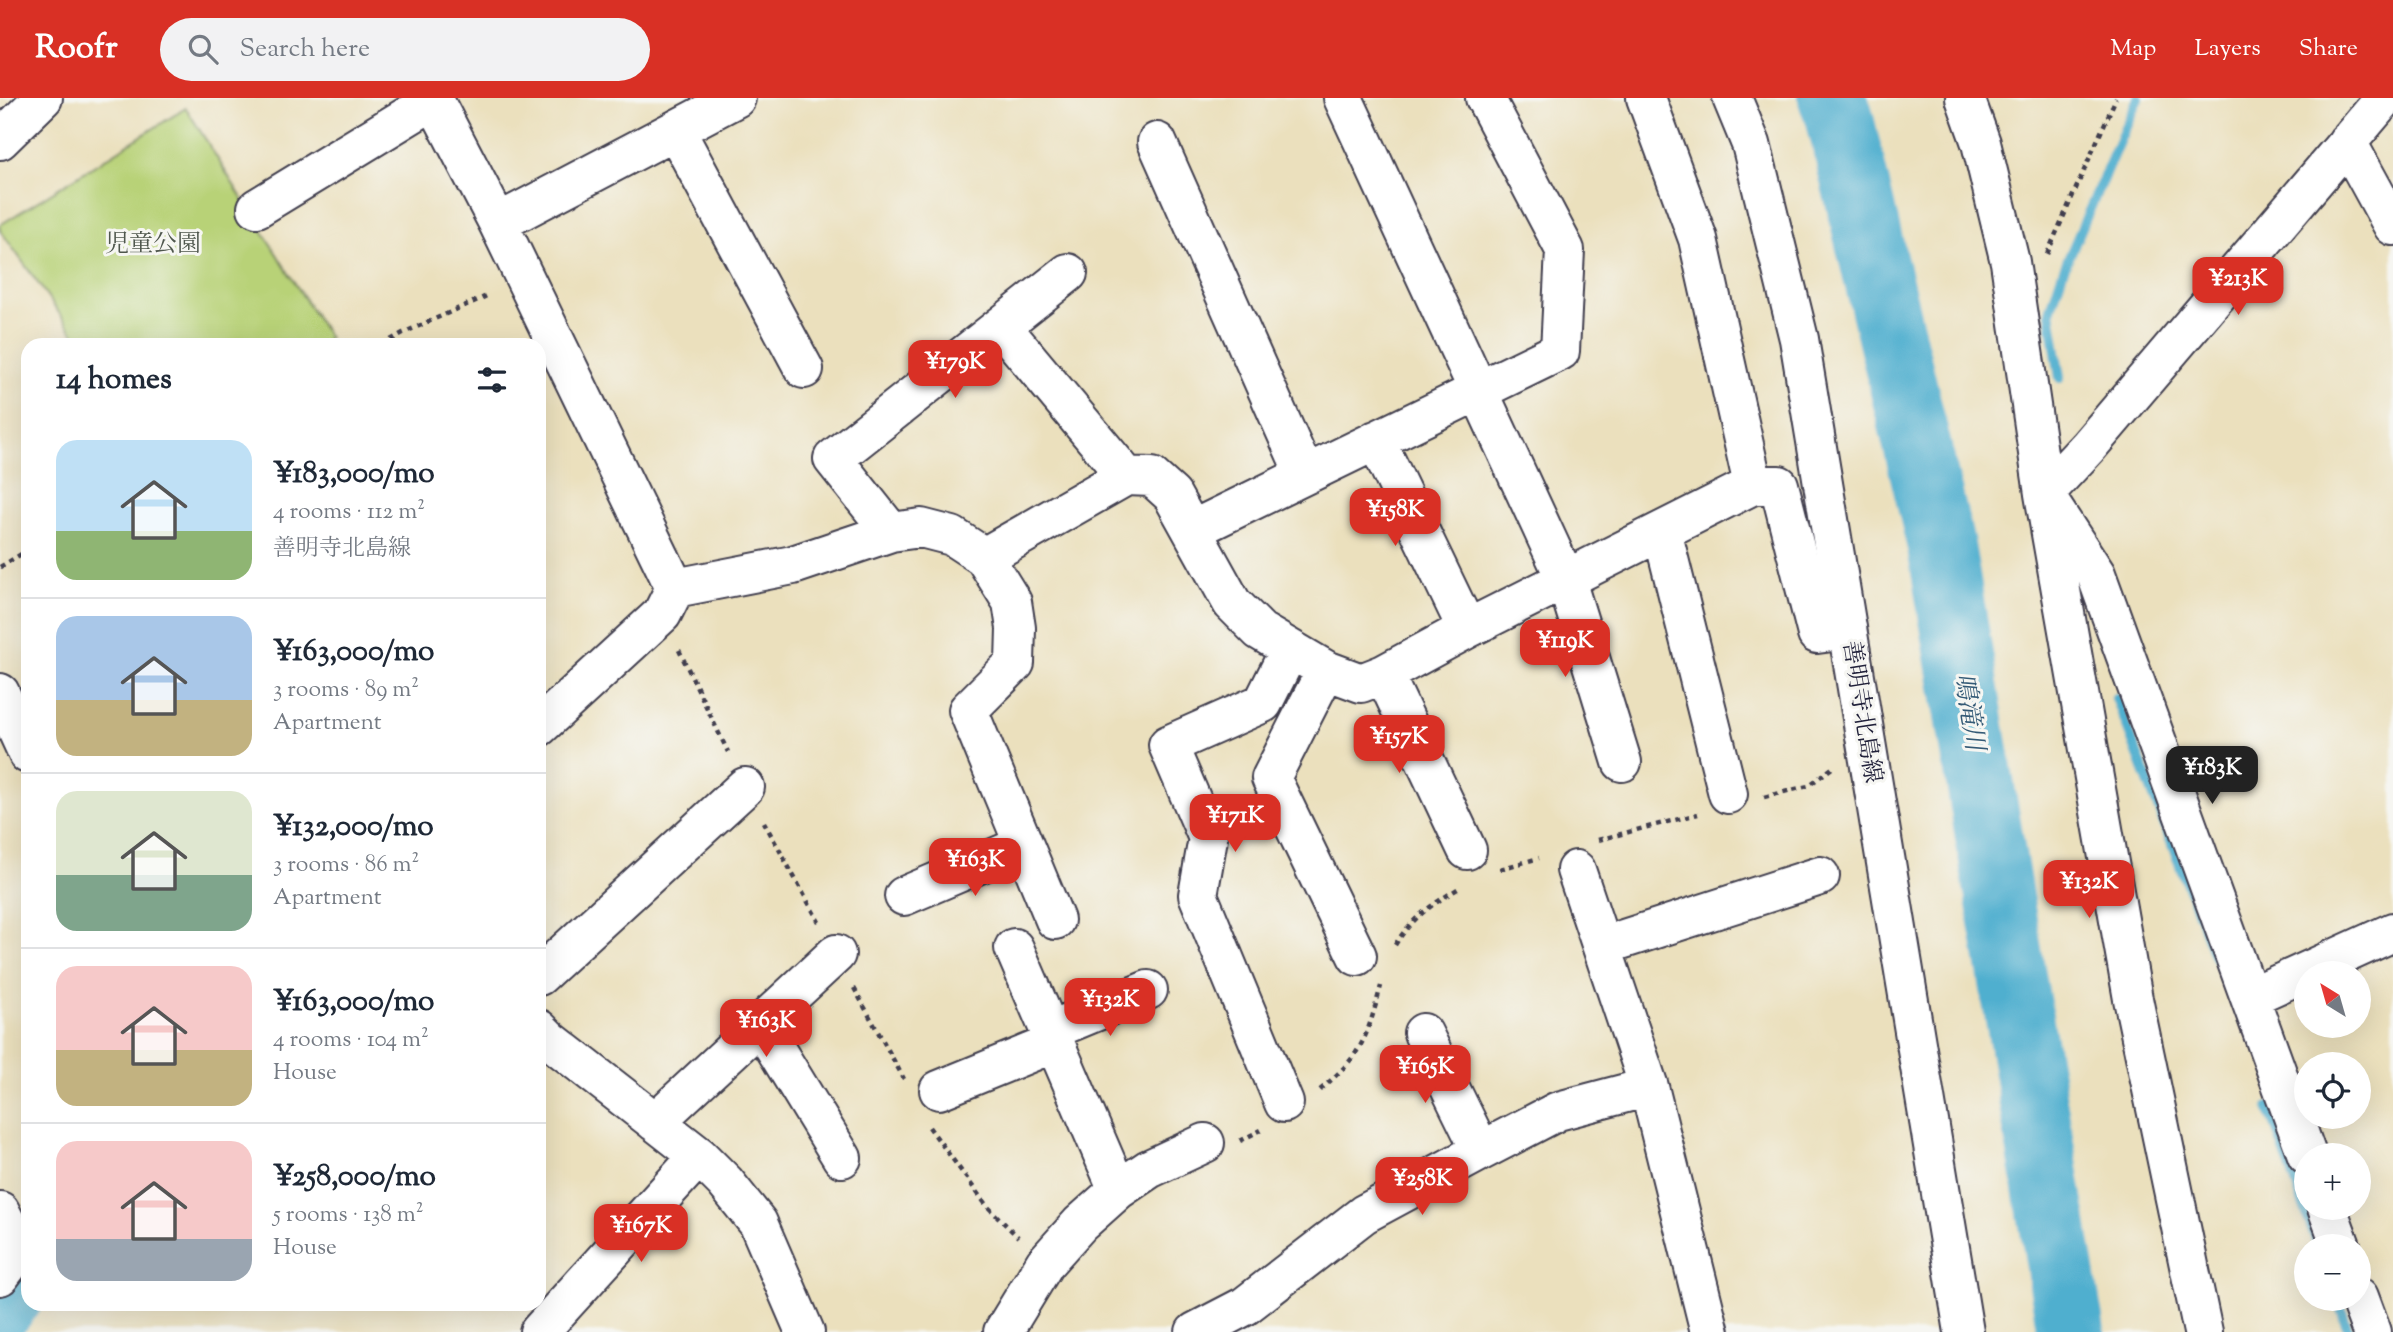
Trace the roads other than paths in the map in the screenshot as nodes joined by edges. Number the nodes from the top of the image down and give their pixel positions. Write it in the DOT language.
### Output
graph roads {
  1 [pos="43,98"];
  2 [pos="736,98"];
  3 [pos="1343,98"];
  4 [pos="1485,98"];
  5 [pos="1646,98"];
  6 [pos="1732,98"];
  7 [pos="1965,98"];
  8 [pos="2385,98"];
  9 [pos="433,99"];
  10 [pos="676,131"];
  11 [pos="0,140"];
  12 [pos="1157,142"];
  13 [pos="2347,142"];
  14 [pos="257,208"];
  15 [pos="498,223"];
  16 [pos="2393,226"];
  17 [pos="1068,273"];
  18 [pos="1001,326"];
  19 [pos="804,369"];
  20 [pos="1477,391"];
  21 [pos="1376,440"];
  22 [pos="1305,475"];
  23 [pos="1126,477"];
  24 [pos="1753,485"];
  25 [pos="2044,494"];
  26 [pos="1192,530"];
  27 [pos="1662,531"];
  28 [pos="891,532"];
  29 [pos="984,557"];
  30 [pos="1566,579"];
  31 [pos="675,589"];
  32 [pos="1467,629"];
  33 [pos="1847,630"];
  34 [pos="1290,649"];
  35 [pos="1325,670"];
  36 [pos="1384,674"];
  37 [pos="0,693"];
  38 [pos="546,721"];
  39 [pos="21,739"];
  40 [pos="1622,762"];
  41 [pos="745,787"];
  42 [pos="1728,794"];
  43 [pos="1024,845"];
  44 [pos="1467,850"];
  45 [pos="1576,870"];
  46 [pos="1820,876"];
  47 [pos="904,896"];
  48 [pos="1055,920"];
  49 [pos="2393,932"];
  50 [pos="1602,946"];
  51 [pos="1014,948"];
  52 [pos="836,954"];
  53 [pos="1357,956"];
  54 [pos="546,970"];
  55 [pos="1148,989"];
  56 [pos="2250,997"];
  57 [pos="760,1024"];
  58 [pos="1423,1033"];
  59 [pos="546,1036"];
  60 [pos="1052,1037"];
  61 [pos="1649,1087"];
  62 [pos="939,1090"];
  63 [pos="1284,1102"];
  64 [pos="655,1122"];
  65 [pos="1205,1143"];
  66 [pos="2303,1143"];
  67 [pos="1481,1151"];
  68 [pos="699,1156"];
  69 [pos="842,1158"];
  70 [pos="1118,1190"];
  71 [pos="0,1211"];
  72 [pos="16,1255"];
  73 [pos="2364,1311"];
  74 [pos="1251,1319"];
  75 [pos="802,1330"];
  76 [pos="539,1332"];
  77 [pos="1003,1332"];
  78 [pos="1195,1332"];
  79 [pos="1710,1332"];
  80 [pos="1964,1332"];
  81 [pos="2203,1332"];
  82 [pos="2372,1332"];
  1 -- 11 [label="street"];
  2 -- 10 [label="street"];
  3 -- 20 [label="street"];
  4 -- 20 [label="street"];
  5 -- 24 [label="street"];
  6 -- 33 [label="street, 善明寺北島線"];
  7 -- 25 [label="street"];
  8 -- 13 [label="street"];
  9 -- 14 [label="street"];
  9 -- 15 [label="street"];
  10 -- 15 [label="street"];
  10 -- 19 [label="street"];
  12 -- 22 [label="street"];
  13 -- 16 [label="street"];
  13 -- 25 [label="street"];
  15 -- 31 [label="street"];
  17 -- 18 [label="street"];
  18 -- 23 [label="street"];
  18 -- 28 [label="street"];
  20 -- 21 [label="street"];
  20 -- 30 [label="street"];
  21 -- 22 [label="street"];
  21 -- 32 [label="street"];
  22 -- 26 [label="street"];
  23 -- 26 [label="street"];
  23 -- 29 [label="street"];
  24 -- 27 [label="street"];
  24 -- 33 [label="street"];
  25 -- 56 [label="street"];
  25 -- 81 [label="street"];
  26 -- 34 [label="street"];
  27 -- 30 [label="street"];
  27 -- 42 [label="street"];
  28 -- 29 [label="street"];
  28 -- 31 [label="street"];
  29 -- 43 [label="street"];
  30 -- 32 [label="street"];
  30 -- 40 [label="street"];
  31 -- 38 [label="street"];
  32 -- 36 [label="street"];
  33 -- 80 [label="street, 善明寺北島線"];
  34 -- 35 [label="street"];
  34 -- 63 [label="street"];
  35 -- 36 [label="street"];
  35 -- 53 [label="street"];
  36 -- 44 [label="street"];
  37 -- 39 [label="street"];
  41 -- 54 [label="street"];
  43 -- 47 [label="street"];
  43 -- 48 [label="street"];
  45 -- 50 [label="street"];
  46 -- 50 [label="street"];
  49 -- 56 [label="street"];
  50 -- 61 [label="street"];
  51 -- 60 [label="street"];
  52 -- 57 [label="street"];
  55 -- 60 [label="street"];
  56 -- 66 [label="street"];
  57 -- 64 [label="street"];
  57 -- 69 [label="street"];
  58 -- 67 [label="street"];
  59 -- 64 [label="street"];
  60 -- 62 [label="street"];
  60 -- 70 [label="street"];
  61 -- 67 [label="street"];
  61 -- 79 [label="street"];
  64 -- 68 [label="street"];
  65 -- 70 [label="street"];
  67 -- 74 [label="street"];
  68 -- 75 [label="street"];
  68 -- 76 [label="street"];
  70 -- 77 [label="street"];
  71 -- 72 [label="street"];
  73 -- 82 [label="street"];
  74 -- 78 [label="street"];
}
